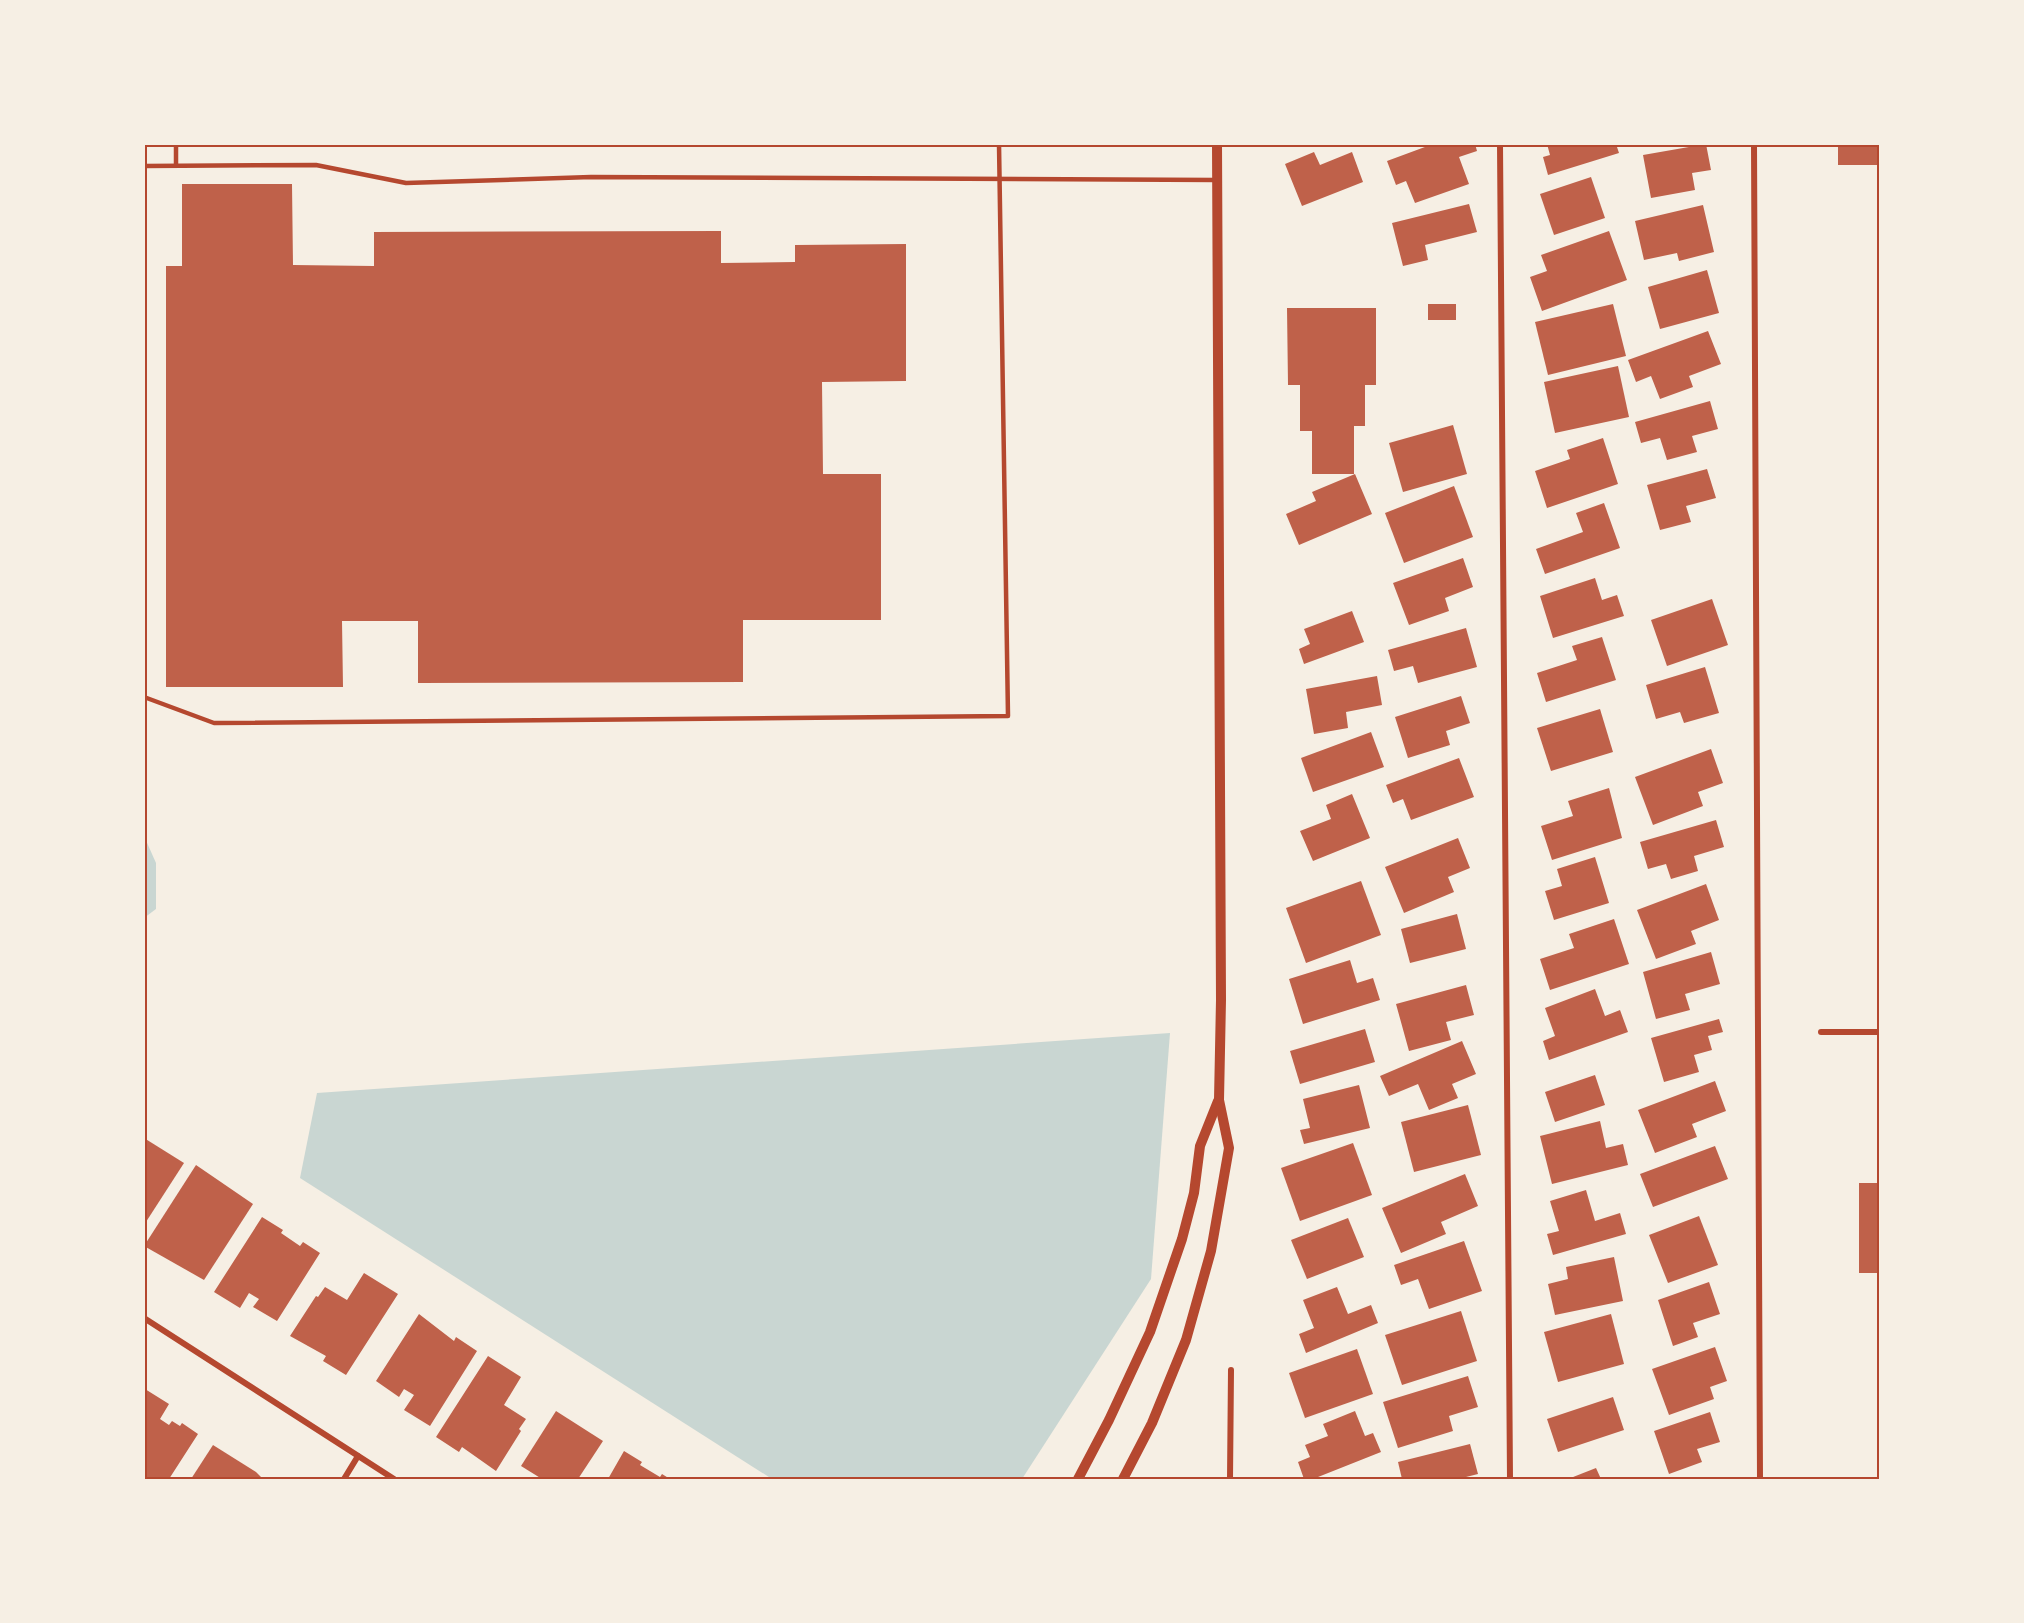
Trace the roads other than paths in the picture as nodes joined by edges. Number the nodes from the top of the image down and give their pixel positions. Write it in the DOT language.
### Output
graph roads {
  1 [pos="176,144"];
  2 [pos="999,144"];
  3 [pos="1217,144"];
  4 [pos="1500,144"];
  5 [pos="1755,144"];
  6 [pos="176,165"];
  7 [pos="144,166"];
  8 [pos="1001,179"];
  9 [pos="1217,180"];
  10 [pos="144,697"];
  11 [pos="1821,1032"];
  12 [pos="1880,1032"];
  13 [pos="1219,1101"];
  14 [pos="144,1317"];
  15 [pos="1231,1370"];
  16 [pos="358,1456"];
  17 [pos="344,1479"];
  18 [pos="394,1479"];
  19 [pos="1078,1479"];
  20 [pos="1123,1479"];
  21 [pos="1230,1479"];
  22 [pos="1510,1479"];
  23 [pos="1760,1479"];
  1 -- 6 [label="lane"];
  2 -- 8 [label="lane"];
  3 -- 9 [label="street"];
  4 -- 22 [label="street"];
  5 -- 23 [label="street"];
  6 -- 7 [label="lane"];
  6 -- 8 [label="lane"];
  8 -- 9 [label="lane"];
  8 -- 10 [label="lane"];
  9 -- 13 [label="street"];
  11 -- 12 [label="street"];
  13 -- 19 [label="street"];
  13 -- 20 [label="street"];
  14 -- 16 [label="street"];
  15 -- 21 [label="street"];
  16 -- 17 [label="street"];
  16 -- 18 [label="street"];
}
